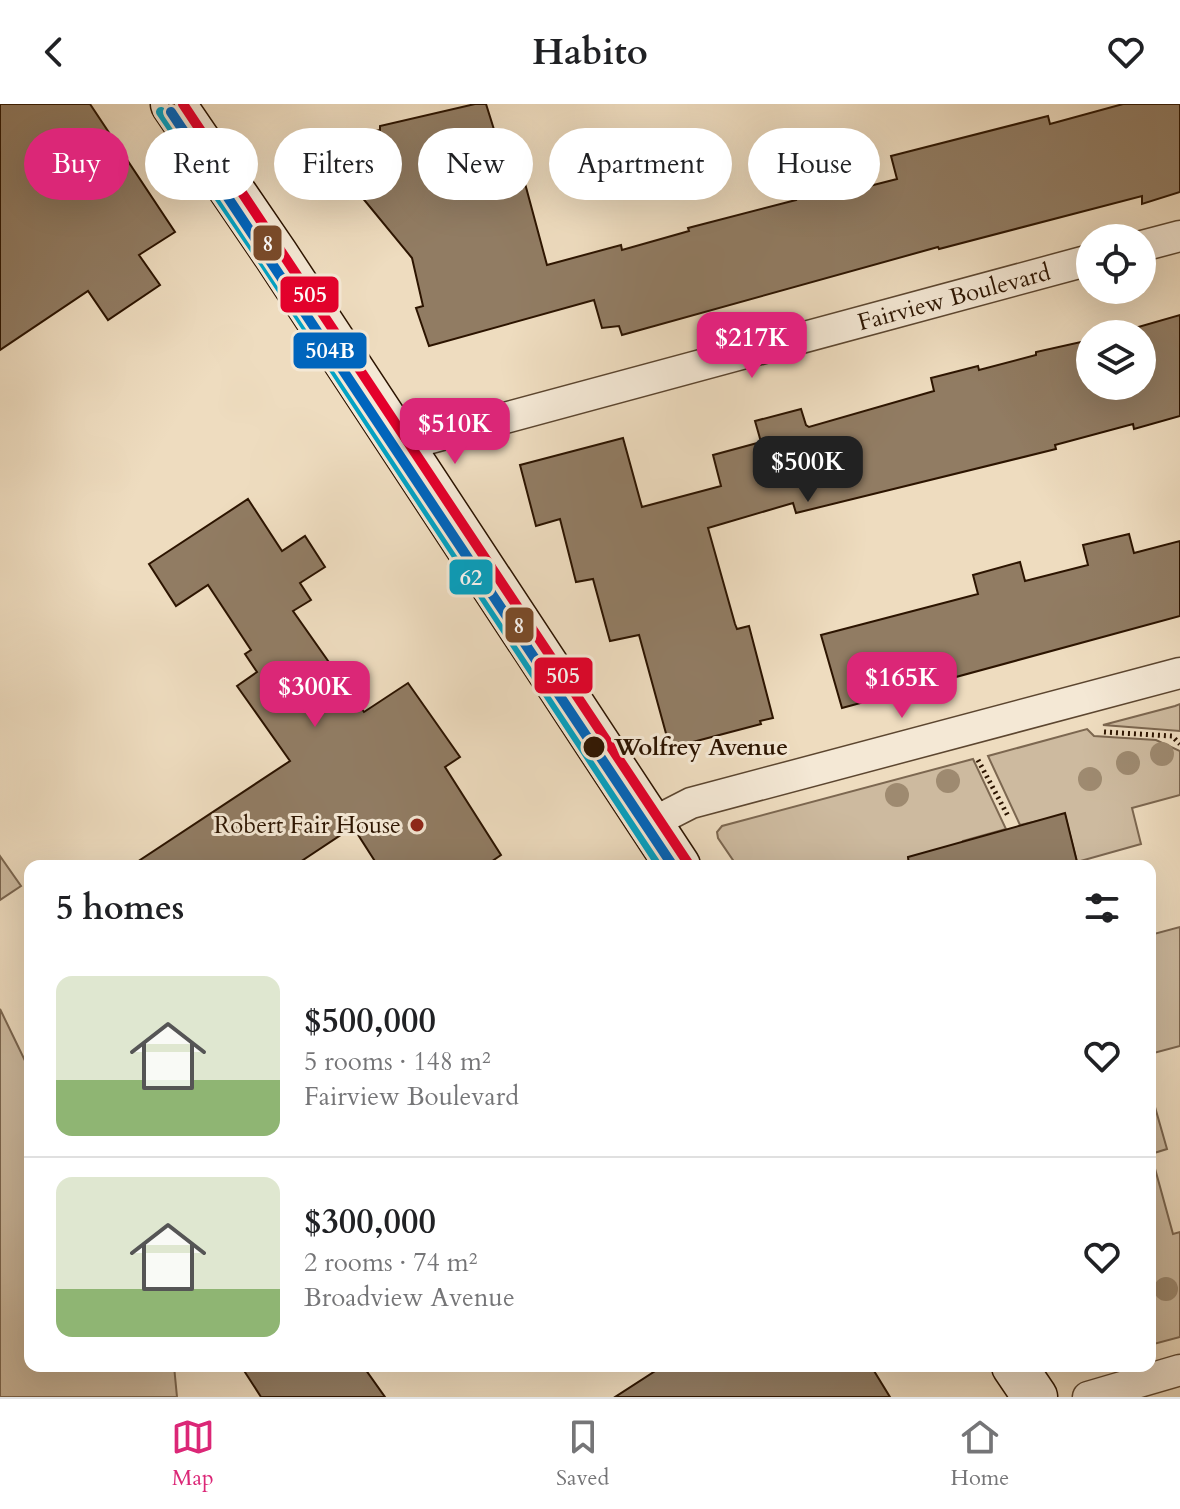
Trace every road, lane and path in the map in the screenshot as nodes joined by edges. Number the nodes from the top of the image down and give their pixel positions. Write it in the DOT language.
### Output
graph roads {
  1 [pos="173,104"];
  2 [pos="1180,236"];
  3 [pos="1156,242"];
  4 [pos="1076,264"];
  5 [pos="401,446"];
  6 [pos="1180,673"];
  7 [pos="1100,732"];
  8 [pos="1180,744"];
  9 [pos="976,756"];
  10 [pos="1008,816"];
  11 [pos="650,824"];
  12 [pos="674,860"];
  13 [pos="1180,1370"];
  14 [pos="1018,1372"];
  15 [pos="1035,1397"];
  16 [pos="1088,1397"];
  1 -- 5 [label="main road"];
  2 -- 3 [label="street"];
  4 -- 5 [label="street, Fairview Boulevard"];
  5 -- 11 [label="main road"];
  6 -- 11 [label="street"];
  7 -- 8 [label="path"];
  9 -- 10 [label="path"];
  11 -- 12 [label="main road"];
  13 -- 16 [label="street"];
  14 -- 15 [label="main road"];
}
